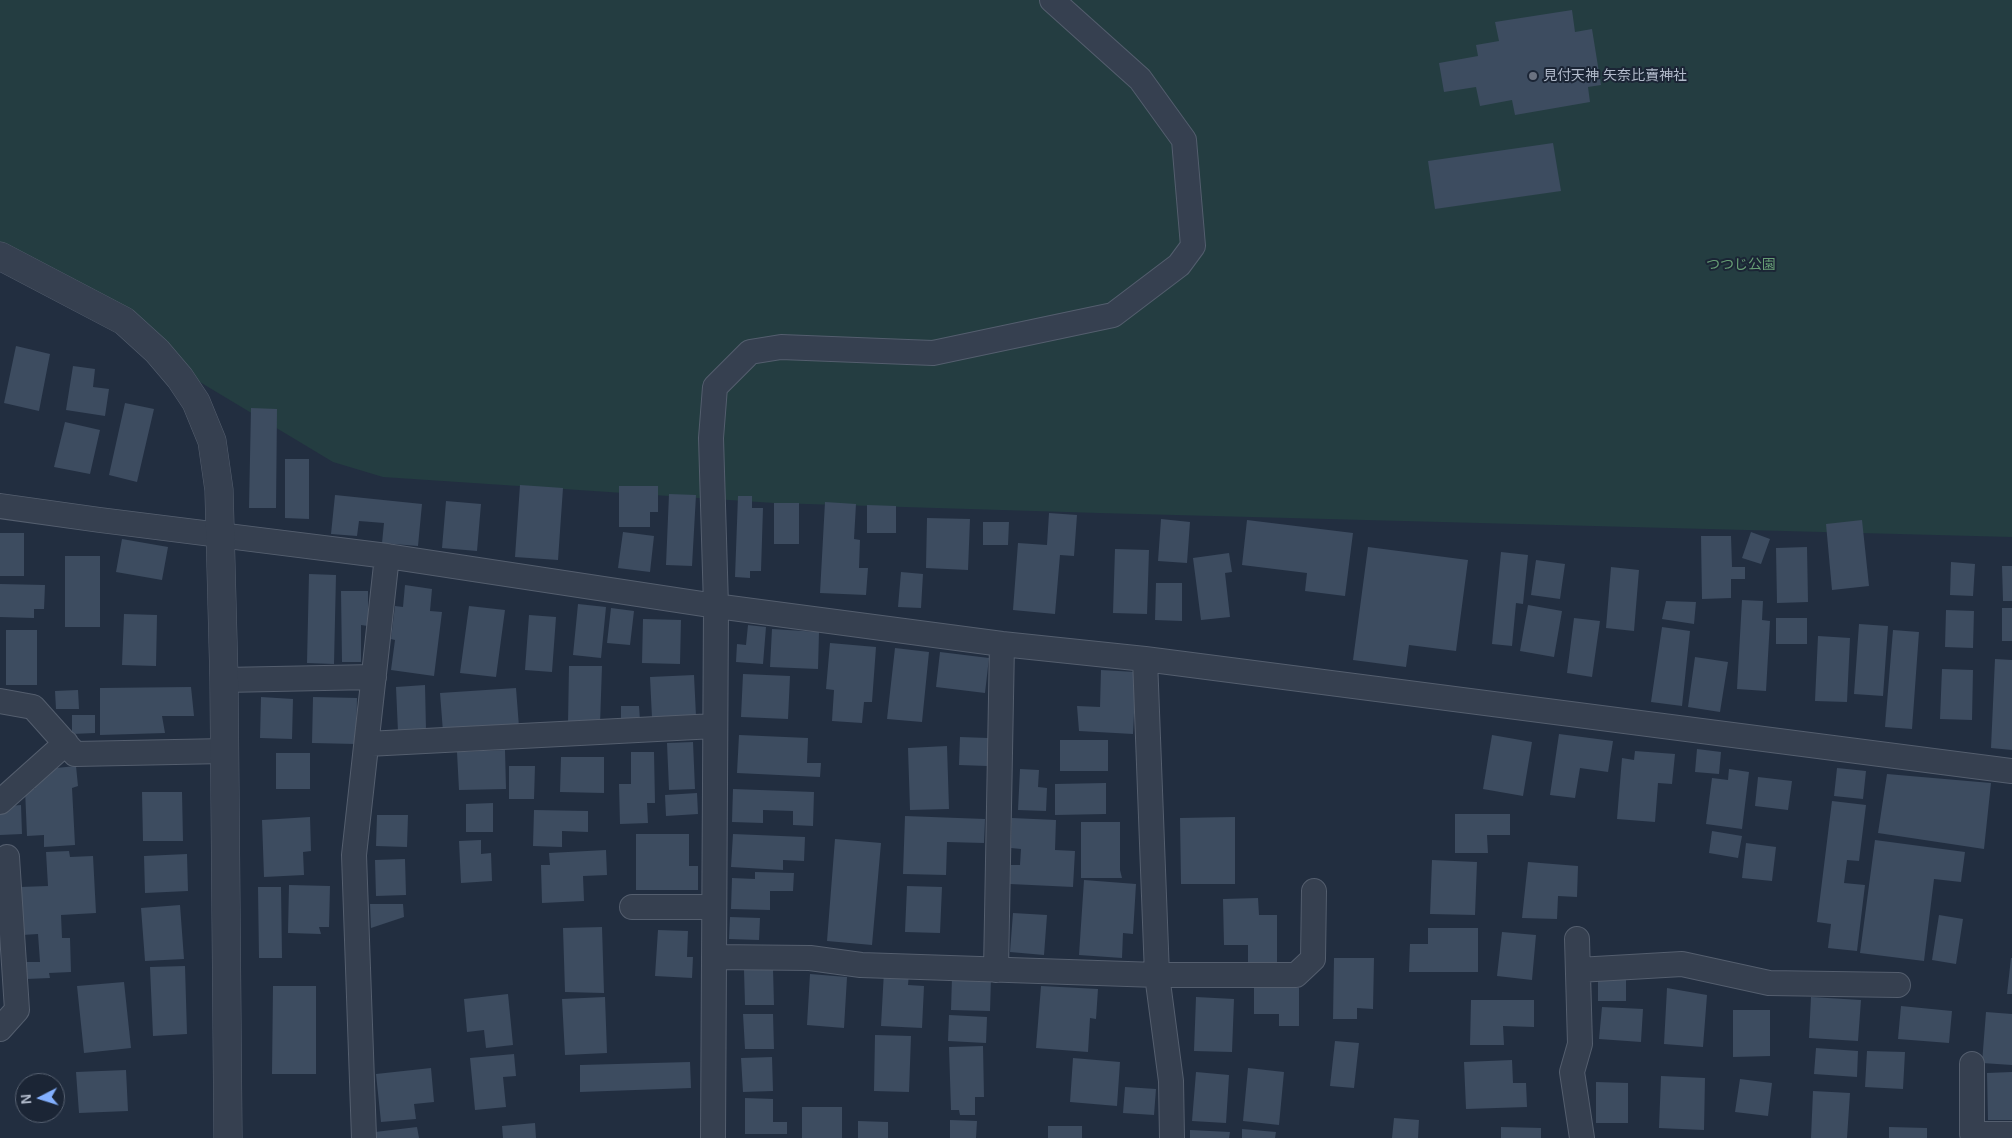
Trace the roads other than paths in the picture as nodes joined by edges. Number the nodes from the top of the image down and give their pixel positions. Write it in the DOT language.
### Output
graph roads {
  1 [pos="1052,0"];
  2 [pos="0,256"];
  3 [pos="0,506"];
  4 [pos="219,535"];
  5 [pos="387,556"];
  6 [pos="716,606"];
  7 [pos="1002,644"];
  8 [pos="1145,659"];
  9 [pos="374,677"];
  10 [pos="224,680"];
  11 [pos="0,701"];
  12 [pos="716,726"];
  13 [pos="66,743"];
  14 [pos="367,744"];
  15 [pos="225,751"];
  16 [pos="2012,771"];
  17 [pos="0,802"];
  18 [pos="7,857"];
  19 [pos="1314,891"];
  20 [pos="714,907"];
  21 [pos="632,908"];
  22 [pos="1577,939"];
  23 [pos="714,957"];
  24 [pos="996,970"];
  25 [pos="1578,970"];
  26 [pos="1157,975"];
  27 [pos="1898,985"];
  28 [pos="0,1028"];
  29 [pos="1972,1064"];
  30 [pos="2012,1134"];
  31 [pos="228,1138"];
  32 [pos="364,1138"];
  33 [pos="713,1138"];
  34 [pos="1172,1138"];
  35 [pos="1582,1138"];
  1 -- 6 [label="street"];
  2 -- 4 [label="street"];
  3 -- 4 [label="street"];
  4 -- 5 [label="street"];
  4 -- 10 [label="street"];
  5 -- 6 [label="street"];
  5 -- 9 [label="street"];
  6 -- 7 [label="street"];
  6 -- 12 [label="street"];
  7 -- 8 [label="street"];
  7 -- 24 [label="street"];
  8 -- 16 [label="street"];
  8 -- 26 [label="street"];
  9 -- 10 [label="street"];
  9 -- 14 [label="street"];
  10 -- 15 [label="street"];
  11 -- 13 [label="street"];
  12 -- 14 [label="street"];
  12 -- 20 [label="street"];
  13 -- 15 [label="street"];
  13 -- 17 [label="street"];
  14 -- 32 [label="street"];
  15 -- 31 [label="street"];
  18 -- 28 [label="street"];
  19 -- 26 [label="street"];
  20 -- 21 [label="street"];
  20 -- 23 [label="street"];
  22 -- 25 [label="street"];
  23 -- 24 [label="street"];
  23 -- 33 [label="street"];
  24 -- 26 [label="street"];
  25 -- 27 [label="street"];
  25 -- 35 [label="street"];
  26 -- 34 [label="street"];
  29 -- 30 [label="street"];
}
